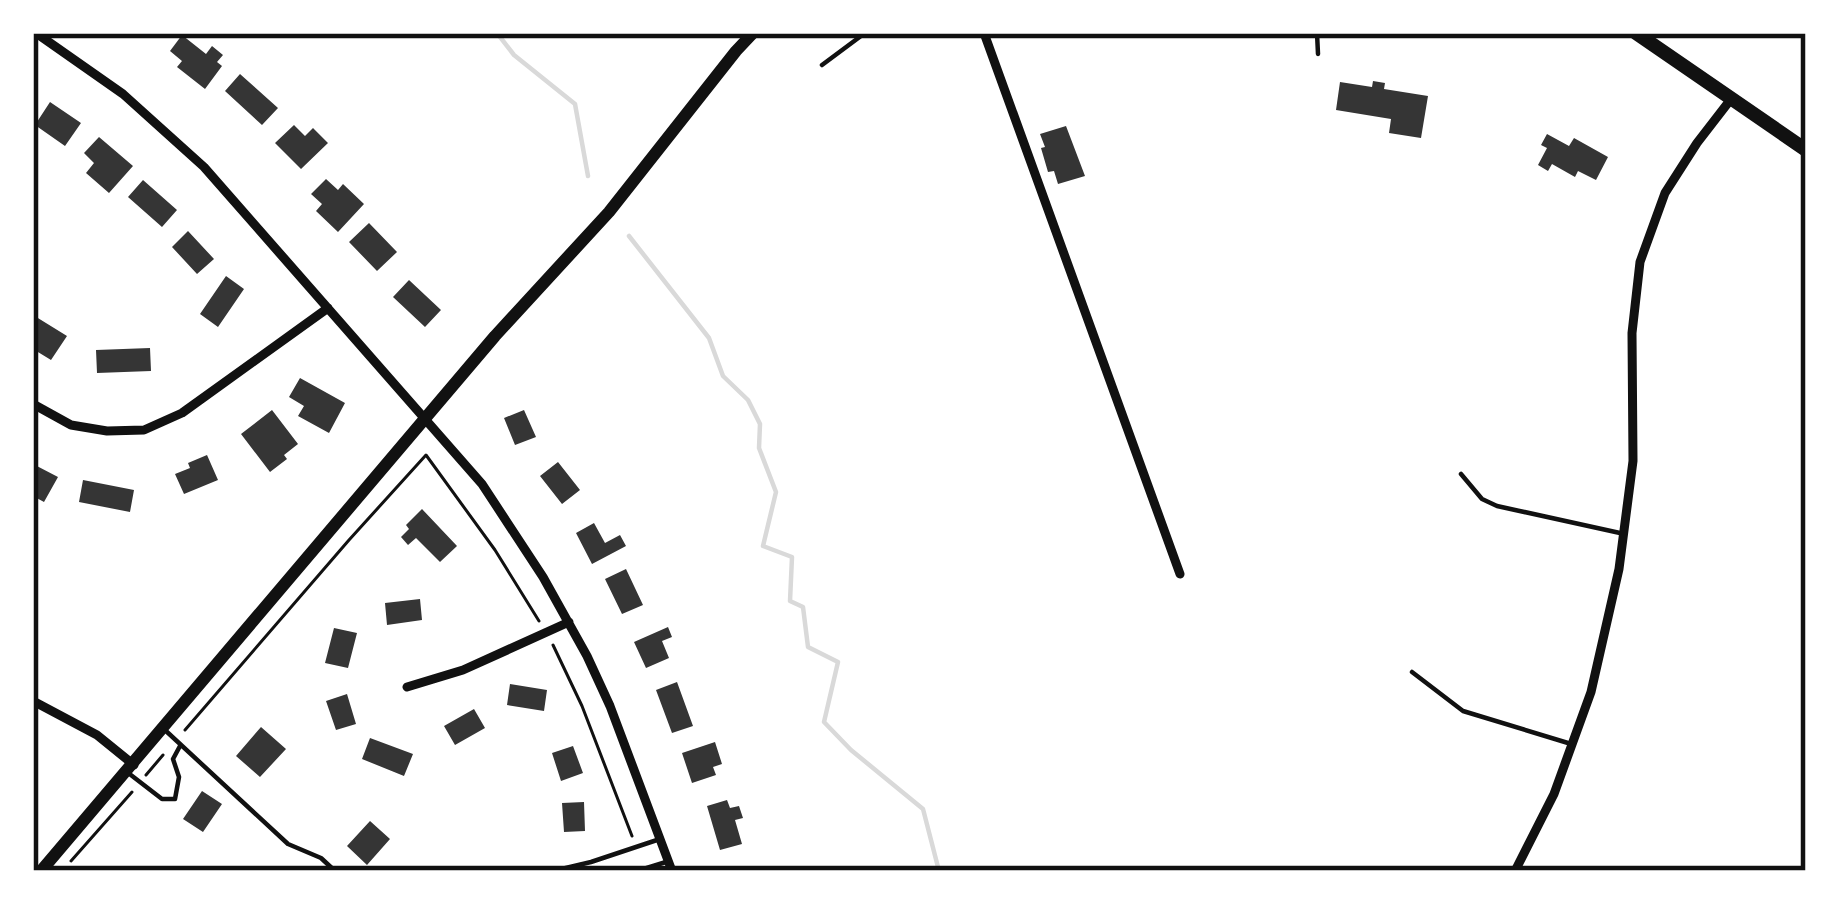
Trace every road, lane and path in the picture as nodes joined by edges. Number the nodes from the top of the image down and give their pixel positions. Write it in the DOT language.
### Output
graph roads {
  1 [pos="36,33"];
  2 [pos="753,33"];
  3 [pos="865,33"];
  4 [pos="984,33"];
  5 [pos="1317,33"];
  6 [pos="1636,33"];
  7 [pos="1318,54"];
  8 [pos="822,65"];
  9 [pos="1731,99"];
  10 [pos="1806,150"];
  11 [pos="328,308"];
  12 [pos="33,404"];
  13 [pos="425,419"];
  14 [pos="1461,474"];
  15 [pos="1624,533"];
  16 [pos="1180,574"];
  17 [pos="568,622"];
  18 [pos="546,633"];
  19 [pos="1412,672"];
  20 [pos="407,686"];
  21 [pos="33,701"];
  22 [pos="162,727"];
  23 [pos="177,743"];
  24 [pos="1572,744"];
  25 [pos="130,769"];
  26 [pos="139,783"];
  27 [pos="660,839"];
  28 [pos="637,848"];
  29 [pos="670,866"];
  30 [pos="41,871"];
  31 [pos="62,871"];
  32 [pos="335,871"];
  33 [pos="553,871"];
  34 [pos="637,871"];
  35 [pos="1515,871"];
  1 -- 11 [label="street"];
  2 -- 13 [label="street"];
  3 -- 8 [label="lane"];
  4 -- 16 [label="street"];
  5 -- 7 [label="lane"];
  6 -- 9 [label="main road"];
  9 -- 10 [label="main road"];
  9 -- 15 [label="street"];
  11 -- 12 [label="street"];
  11 -- 13 [label="street"];
  13 -- 17 [label="street"];
  13 -- 22 [label="street"];
  14 -- 15 [label="lane"];
  15 -- 24 [label="street"];
  17 -- 18 [label="street"];
  17 -- 27 [label="street"];
  18 -- 20 [label="street"];
  18 -- 23 [label="path"];
  18 -- 28 [label="path"];
  19 -- 24 [label="lane"];
  21 -- 25 [label="street"];
  22 -- 23 [label="lane"];
  22 -- 25 [label="street"];
  23 -- 26 [label="path"];
  23 -- 26 [label="lane"];
  23 -- 32 [label="lane"];
  24 -- 35 [label="street"];
  25 -- 26 [label="lane"];
  25 -- 30 [label="street"];
  26 -- 31 [label="path"];
  27 -- 28 [label="lane"];
  27 -- 29 [label="street"];
  28 -- 33 [label="lane"];
  29 -- 34 [label="lane"];
}
